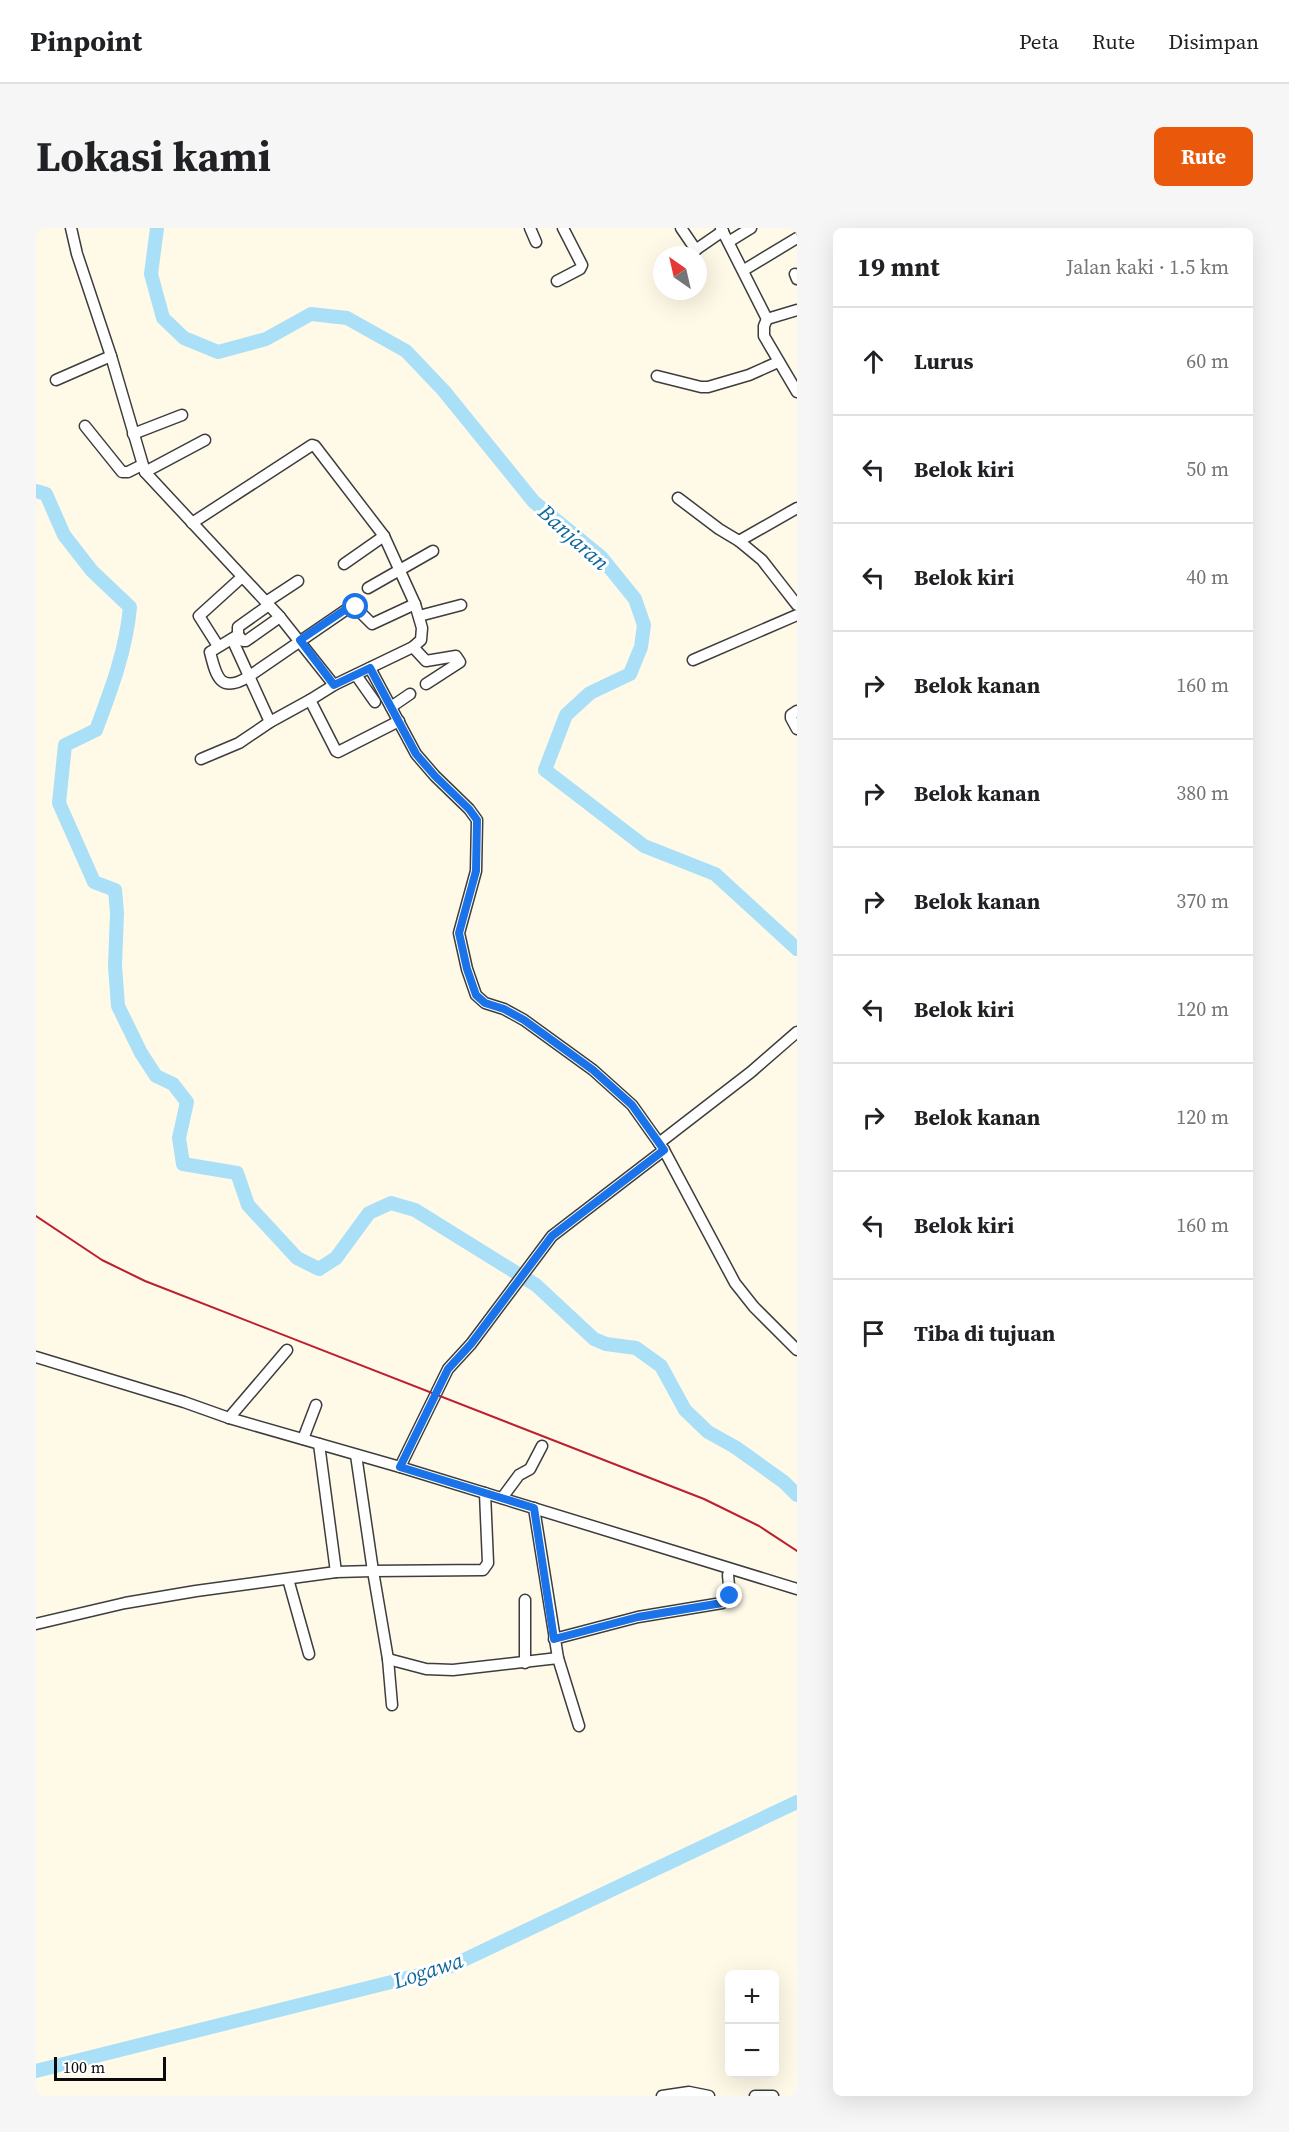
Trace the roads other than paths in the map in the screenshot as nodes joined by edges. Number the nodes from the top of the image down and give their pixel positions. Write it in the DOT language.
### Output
graph roads {
  1 [pos="72,228"];
  2 [pos="530,228"];
  3 [pos="564,228"];
  4 [pos="681,228"];
  5 [pos="751,228"];
  6 [pos="722,229"];
  7 [pos="797,238"];
  8 [pos="730,241"];
  9 [pos="536,242"];
  10 [pos="689,246"];
  11 [pos="701,246"];
  12 [pos="744,270"];
  13 [pos="557,281"];
  14 [pos="797,310"];
  15 [pos="767,319"];
  16 [pos="111,356"];
  17 [pos="778,362"];
  18 [pos="657,376"];
  19 [pos="56,380"];
  20 [pos="795,386"];
  21 [pos="182,415"];
  22 [pos="86,426"];
  23 [pos="133,434"];
  24 [pos="205,440"];
  25 [pos="143,469"];
  26 [pos="678,498"];
  27 [pos="797,508"];
  28 [pos="192,523"];
  29 [pos="384,536"];
  30 [pos="739,541"];
  31 [pos="433,551"];
  32 [pos="344,564"];
  33 [pos="400,570"];
  34 [pos="242,578"];
  35 [pos="298,581"];
  36 [pos="368,588"];
  37 [pos="268,603"];
  38 [pos="415,604"];
  39 [pos="461,604"];
  40 [pos="797,605"];
  41 [pos="797,615"];
  42 [pos="419,616"];
  43 [pos="280,617"];
  44 [pos="235,637"];
  45 [pos="300,640"];
  46 [pos="218,646"];
  47 [pos="413,647"];
  48 [pos="693,660"];
  49 [pos="370,668"];
  50 [pos="356,675"];
  51 [pos="248,678"];
  52 [pos="426,684"];
  53 [pos="334,685"];
  54 [pos="410,694"];
  55 [pos="310,700"];
  56 [pos="375,702"];
  57 [pos="391,706"];
  58 [pos="797,711"];
  59 [pos="399,721"];
  60 [pos="270,722"];
  61 [pos="797,729"];
  62 [pos="201,759"];
  63 [pos="797,1032"];
  64 [pos="661,1147"];
  65 [pos="287,1350"];
  66 [pos="797,1350"];
  67 [pos="36,1357"];
  68 [pos="316,1405"];
  69 [pos="229,1418"];
  70 [pos="303,1439"];
  71 [pos="319,1444"];
  72 [pos="542,1446"];
  73 [pos="356,1455"];
  74 [pos="400,1467"];
  75 [pos="485,1493"];
  76 [pos="502,1498"];
  77 [pos="534,1508"];
  78 [pos="373,1571"];
  79 [pos="336,1572"];
  80 [pos="728,1575"];
  81 [pos="288,1579"];
  82 [pos="797,1589"];
  83 [pos="525,1600"];
  84 [pos="36,1624"];
  85 [pos="554,1639"];
  86 [pos="309,1654"];
  87 [pos="558,1658"];
  88 [pos="388,1659"];
  89 [pos="525,1663"];
  90 [pos="392,1705"];
  91 [pos="579,1726"];
  92 [pos="662,2096"];
  93 [pos="709,2096"];
  94 [pos="755,2096"];
  95 [pos="773,2096"];
  1 -- 16 [label="street"];
  2 -- 9 [label="street"];
  3 -- 13 [label="street"];
  4 -- 10 [label="street"];
  5 -- 8 [label="street"];
  6 -- 8 [label="street"];
  6 -- 11 [label="street"];
  7 -- 12 [label="street"];
  8 -- 12 [label="street"];
  12 -- 15 [label="street"];
  14 -- 15 [label="street"];
  15 -- 17 [label="street"];
  16 -- 19 [label="street"];
  16 -- 23 [label="street"];
  17 -- 18 [label="street"];
  17 -- 20 [label="street"];
  21 -- 23 [label="street"];
  22 -- 25 [label="street"];
  23 -- 25 [label="street"];
  24 -- 25 [label="street"];
  25 -- 28 [label="street"];
  26 -- 30 [label="street"];
  27 -- 30 [label="street"];
  28 -- 29 [label="street"];
  28 -- 34 [label="street"];
  29 -- 32 [label="street"];
  29 -- 33 [label="street"];
  30 -- 40 [label="street"];
  31 -- 33 [label="street"];
  33 -- 36 [label="street"];
  33 -- 38 [label="street"];
  34 -- 37 [label="street"];
  34 -- 46 [label="street"];
  35 -- 37 [label="street"];
  37 -- 43 [label="street"];
  37 -- 44 [label="street"];
  38 -- 42 [label="street"];
  38 -- 45 [label="street"];
  39 -- 42 [label="street"];
  41 -- 48 [label="street"];
  42 -- 47 [label="street"];
  43 -- 44 [label="street"];
  43 -- 45 [label="street"];
  44 -- 46 [label="street"];
  44 -- 51 [label="street"];
  45 -- 51 [label="street"];
  45 -- 53 [label="street"];
  46 -- 51 [label="street"];
  47 -- 49 [label="street"];
  47 -- 52 [label="street"];
  49 -- 50 [label="street"];
  49 -- 57 [label="street"];
  50 -- 53 [label="street"];
  50 -- 56 [label="street"];
  51 -- 60 [label="street"];
  53 -- 55 [label="street"];
  54 -- 57 [label="street"];
  55 -- 59 [label="street"];
  55 -- 60 [label="street"];
  57 -- 59 [label="street"];
  58 -- 61 [label="street"];
  59 -- 64 [label="street"];
  60 -- 62 [label="street"];
  63 -- 64 [label="street"];
  64 -- 66 [label="street"];
  64 -- 74 [label="street"];
  65 -- 69 [label="street"];
  67 -- 69 [label="street"];
  68 -- 70 [label="street"];
  69 -- 70 [label="street"];
  70 -- 71 [label="street"];
  71 -- 73 [label="street"];
  71 -- 79 [label="street"];
  72 -- 76 [label="street"];
  73 -- 74 [label="street"];
  73 -- 78 [label="street"];
  74 -- 75 [label="street"];
  75 -- 76 [label="street"];
  75 -- 78 [label="street"];
  76 -- 77 [label="street"];
  77 -- 82 [label="street"];
  77 -- 85 [label="street"];
  78 -- 79 [label="street"];
  78 -- 88 [label="street"];
  79 -- 81 [label="street"];
  80 -- 85 [label="street"];
  81 -- 84 [label="street"];
  81 -- 86 [label="street"];
  83 -- 89 [label="street"];
  85 -- 87 [label="street"];
  87 -- 89 [label="street"];
  87 -- 91 [label="street"];
  88 -- 89 [label="street"];
  88 -- 90 [label="street"];
  92 -- 93 [label="street"];
  94 -- 95 [label="street"];
}
